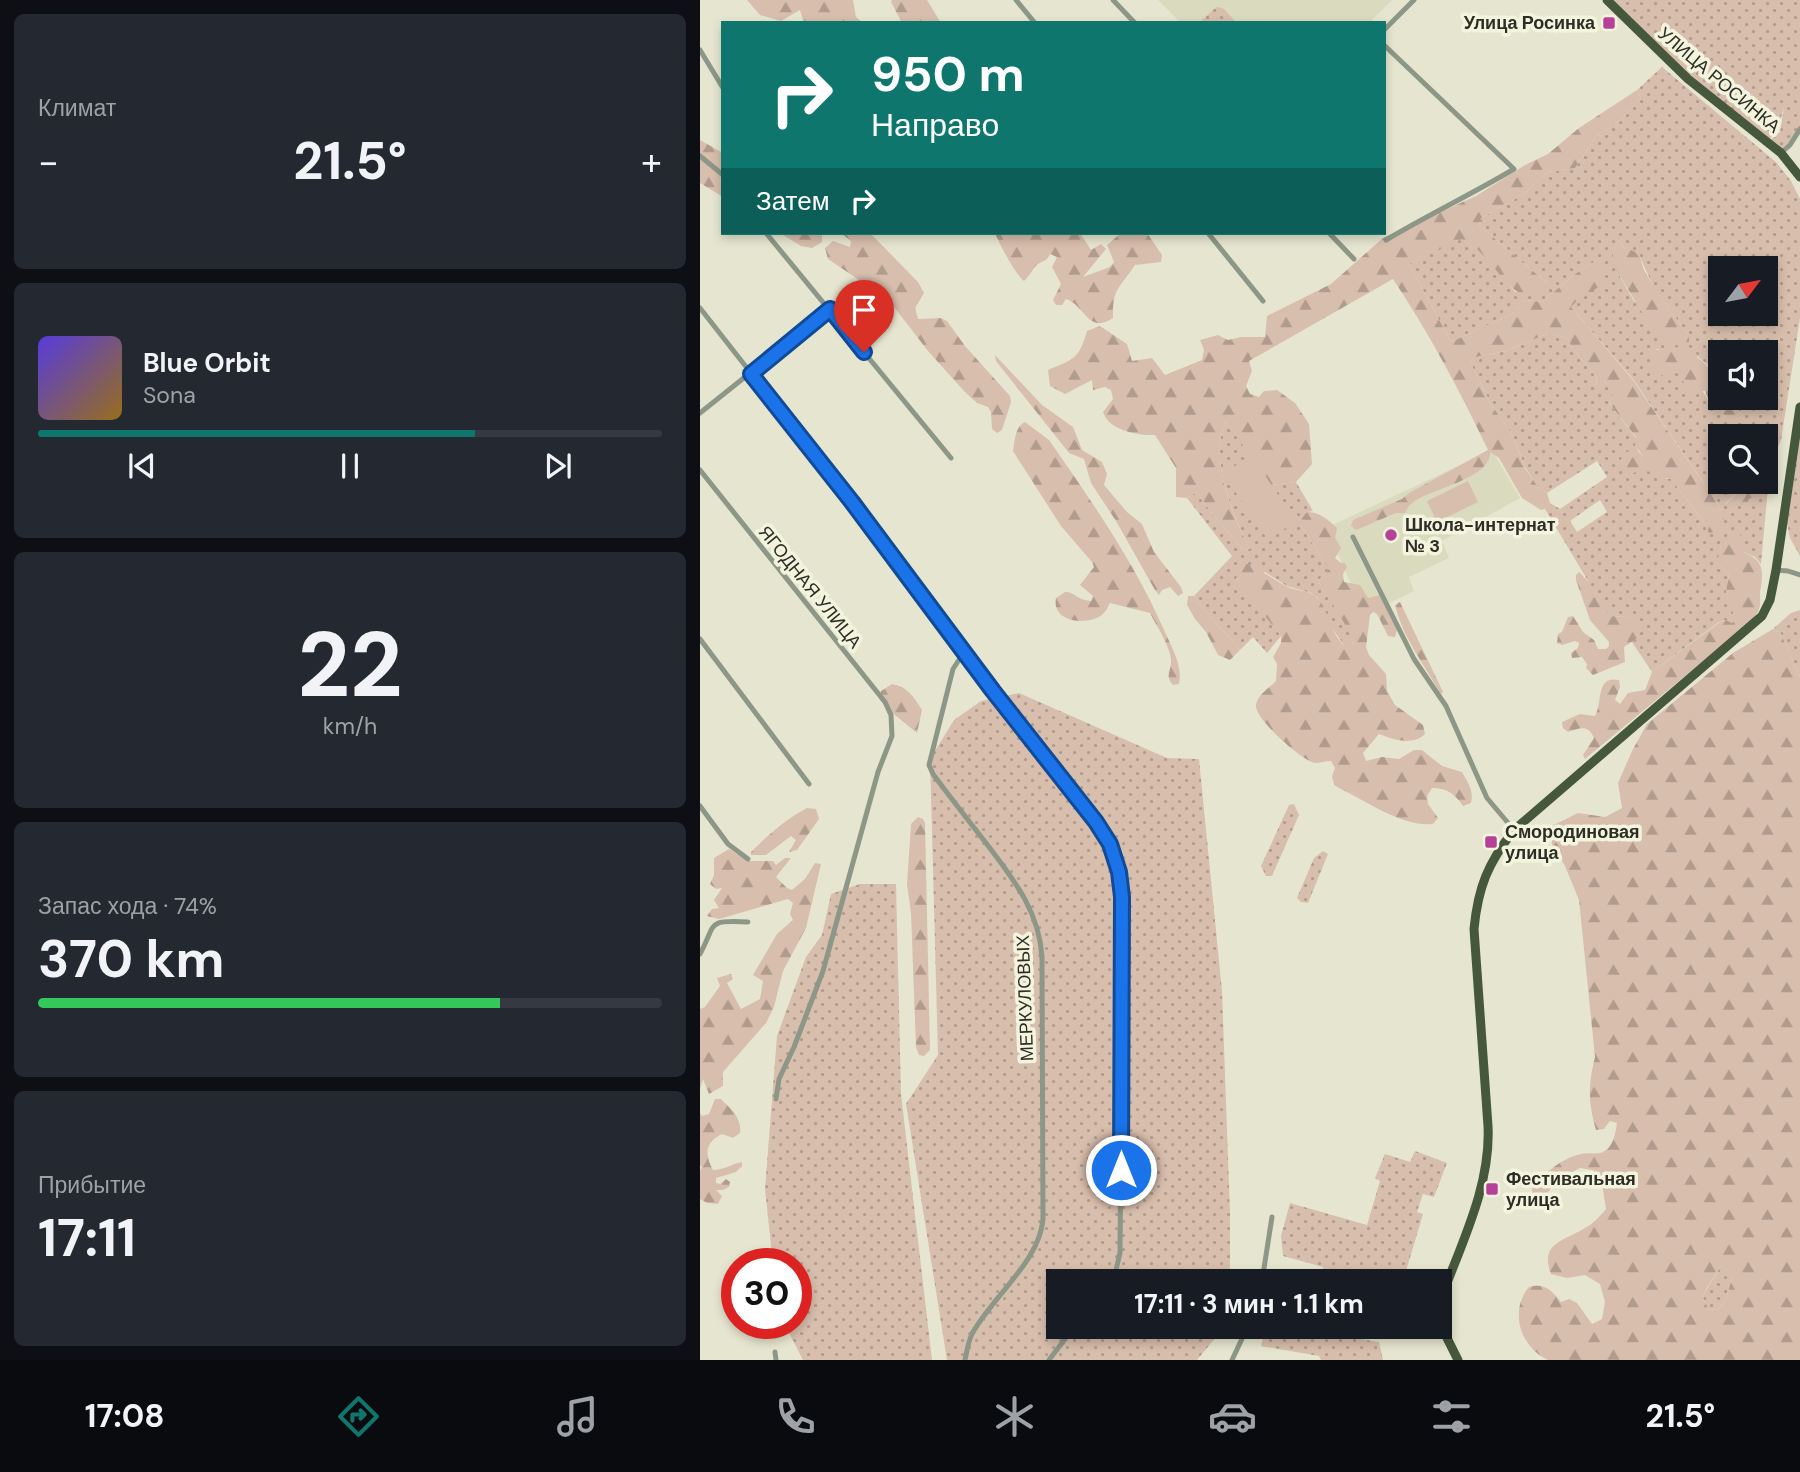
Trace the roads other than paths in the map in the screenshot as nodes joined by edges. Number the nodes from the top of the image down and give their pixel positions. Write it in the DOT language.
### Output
graph roads {
  1 [pos="1016,0"];
  2 [pos="1113,0"];
  3 [pos="1414,0"];
  4 [pos="1607,0"];
  5 [pos="1033,21"];
  6 [pos="1133,21"];
  7 [pos="1386,28"];
  8 [pos="1386,47"];
  9 [pos="700,50"];
  10 [pos="721,85"];
  11 [pos="1800,130"];
  12 [pos="1781,153"];
  13 [pos="700,156"];
  14 [pos="721,173"];
  15 [pos="1800,177"];
  16 [pos="768,235"];
  17 [pos="1210,235"];
  18 [pos="1331,235"];
  19 [pos="1386,240"];
  20 [pos="1354,259"];
  21 [pos="1264,301"];
  22 [pos="700,308"];
  23 [pos="830,309"];
  24 [pos="751,374"];
  25 [pos="1800,407"];
  26 [pos="700,413"];
  27 [pos="951,458"];
  28 [pos="700,470"];
  29 [pos="1353,537"];
  30 [pos="1776,570"];
  31 [pos="1800,575"];
  32 [pos="700,639"];
  33 [pos="964,652"];
  34 [pos="809,784"];
  35 [pos="700,806"];
  36 [pos="1514,830"];
  37 [pos="748,859"];
  38 [pos="748,922"];
  39 [pos="700,954"];
  40 [pos="776,1099"];
  41 [pos="1272,1217"];
  42 [pos="1116,1269"];
  43 [pos="1264,1269"];
  44 [pos="1452,1269"];
  45 [pos="1065,1339"];
  46 [pos="1242,1339"];
  47 [pos="1448,1339"];
  48 [pos="775,1352"];
  49 [pos="776,1360"];
  50 [pos="965,1360"];
  51 [pos="1049,1360"];
  52 [pos="1232,1360"];
  53 [pos="1458,1360"];
  1 -- 5 [label="street"];
  2 -- 6 [label="street"];
  3 -- 7 [label="street"];
  4 -- 12 [label="main road, УЛИЦА РОСИНКА"];
  8 -- 19 [label="street"];
  9 -- 10 [label="street"];
  11 -- 12 [label="street"];
  12 -- 15 [label="main road, УЛИЦА РОСИНКА"];
  13 -- 14 [label="street"];
  16 -- 23 [label="street"];
  17 -- 21 [label="street"];
  18 -- 20 [label="street"];
  22 -- 24 [label="street"];
  23 -- 24 [label="street"];
  23 -- 27 [label="street"];
  24 -- 26 [label="street"];
  24 -- 33 [label="street"];
  25 -- 30 [label="main road"];
  28 -- 40 [label="street, ЯГОДНАЯ УЛИЦА"];
  29 -- 36 [label="street"];
  30 -- 31 [label="street"];
  30 -- 36 [label="main road"];
  32 -- 34 [label="street"];
  33 -- 42 [label="street"];
  33 -- 50 [label="street, МЕРКУЛОВЫХ"];
  35 -- 37 [label="street"];
  36 -- 44 [label="main road"];
  38 -- 39 [label="street"];
  41 -- 43 [label="street"];
  45 -- 51 [label="street"];
  46 -- 52 [label="street"];
  47 -- 53 [label="main road"];
  48 -- 49 [label="street"];
}
